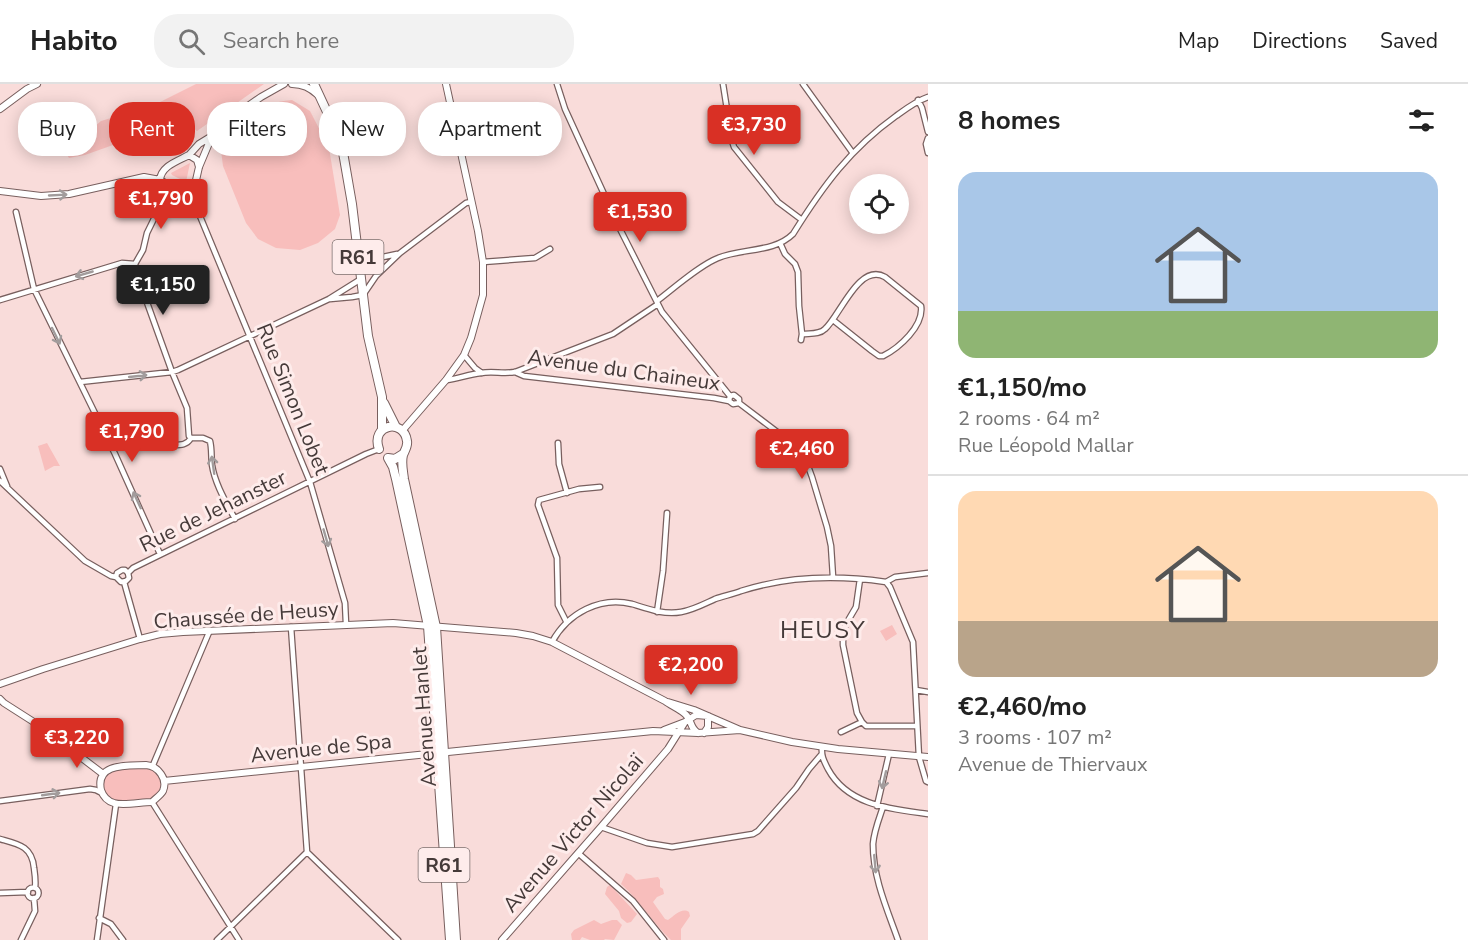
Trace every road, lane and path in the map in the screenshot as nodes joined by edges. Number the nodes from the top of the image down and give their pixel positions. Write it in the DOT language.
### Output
graph roads {
  1 [pos="37,84"];
  2 [pos="284,84"];
  3 [pos="292,84"];
  4 [pos="314,84"];
  5 [pos="321,84"];
  6 [pos="446,84"];
  7 [pos="557,84"];
  8 [pos="723,84"];
  9 [pos="803,84"];
  10 [pos="928,97"];
  11 [pos="322,99"];
  12 [pos="918,100"];
  13 [pos="255,102"];
  14 [pos="0,110"];
  15 [pos="928,132"];
  16 [pos="928,138"];
  17 [pos="207,139"];
  18 [pos="195,148"];
  19 [pos="207,148"];
  20 [pos="852,152"];
  21 [pos="928,153"];
  22 [pos="187,156"];
  23 [pos="191,156"];
  24 [pos="199,167"];
  25 [pos="160,180"];
  26 [pos="170,186"];
  27 [pos="0,191"];
  28 [pos="190,192"];
  29 [pos="471,202"];
  30 [pos="16,212"];
  31 [pos="802,219"];
  32 [pos="780,243"];
  33 [pos="550,249"];
  34 [pos="400,253"];
  35 [pos="359,262"];
  36 [pos="483,262"];
  37 [pos="135,264"];
  38 [pos="361,279"];
  39 [pos="34,289"];
  40 [pos="363,295"];
  41 [pos="329,299"];
  42 [pos="0,300"];
  43 [pos="657,302"];
  44 [pos="833,320"];
  45 [pos="802,334"];
  46 [pos="249,336"];
  47 [pos="801,340"];
  48 [pos="464,355"];
  49 [pos="172,372"];
  50 [pos="515,372"];
  51 [pos="482,373"];
  52 [pos="446,380"];
  53 [pos="80,382"];
  54 [pos="382,397"];
  55 [pos="729,398"];
  56 [pos="399,429"];
  57 [pos="382,430"];
  58 [pos="170,432"];
  59 [pos="191,438"];
  60 [pos="558,443"];
  61 [pos="379,449"];
  62 [pos="403,454"];
  63 [pos="0,469"];
  64 [pos="0,481"];
  65 [pos="310,482"];
  66 [pos="600,487"];
  67 [pos="8,488"];
  68 [pos="567,492"];
  69 [pos="667,513"];
  70 [pos="235,519"];
  71 [pos="160,554"];
  72 [pos="128,573"];
  73 [pos="928,573"];
  74 [pos="114,577"];
  75 [pos="833,577"];
  76 [pos="860,579"];
  77 [pos="124,582"];
  78 [pos="885,582"];
  79 [pos="657,612"];
  80 [pos="566,621"];
  81 [pos="346,624"];
  82 [pos="432,626"];
  83 [pos="291,627"];
  84 [pos="210,630"];
  85 [pos="140,639"];
  86 [pos="552,642"];
  87 [pos="0,684"];
  88 [pos="916,690"];
  89 [pos="928,692"];
  90 [pos="0,698"];
  91 [pos="665,701"];
  92 [pos="708,716"];
  93 [pos="685,718"];
  94 [pos="862,722"];
  95 [pos="917,726"];
  96 [pos="740,730"];
  97 [pos="652,731"];
  98 [pos="661,731"];
  99 [pos="841,732"];
  100 [pos="679,733"];
  101 [pos="698,733"];
  102 [pos="822,747"];
  103 [pos="668,749"];
  104 [pos="440,753"];
  105 [pos="889,754"];
  106 [pos="821,755"];
  107 [pos="919,757"];
  108 [pos="928,758"];
  109 [pos="153,765"];
  110 [pos="301,767"];
  111 [pos="103,774"];
  112 [pos="164,781"];
  113 [pos="928,782"];
  114 [pos="102,793"];
  115 [pos="0,801"];
  116 [pos="152,802"];
  117 [pos="116,804"];
  118 [pos="880,806"];
  119 [pos="928,814"];
  120 [pos="601,828"];
  121 [pos="0,838"];
  122 [pos="307,852"];
  123 [pos="578,853"];
  124 [pos="35,888"];
  125 [pos="28,892"];
  126 [pos="0,893"];
  127 [pos="34,898"];
  128 [pos="99,918"];
  129 [pos="230,927"];
  130 [pos="21,940"];
  131 [pos="97,940"];
  132 [pos="123,940"];
  133 [pos="217,940"];
  134 [pos="239,940"];
  135 [pos="398,940"];
  136 [pos="450,940"];
  137 [pos="456,940"];
  138 [pos="502,940"];
  139 [pos="664,940"];
  140 [pos="898,940"];
  1 -- 14 [label="street"];
  2 -- 13 [label="street"];
  3 -- 11 [label="street"];
  4 -- 11 [label="highway, R61"];
  5 -- 11 [label="street"];
  6 -- 29 [label="street"];
  7 -- 43 [label="street"];
  8 -- 31 [label="street"];
  9 -- 20 [label="street"];
  10 -- 12 [label="street"];
  11 -- 35 [label="highway, R61"];
  12 -- 15 [label="street"];
  12 -- 20 [label="street"];
  16 -- 21 [label="street"];
  17 -- 18 [label="street"];
  19 -- 24 [label="street"];
  20 -- 31 [label="street"];
  22 -- 25 [label="street"];
  23 -- 24 [label="street"];
  24 -- 28 [label="street"];
  25 -- 26 [label="street"];
  27 -- 25 [label="street, one-way"];
  26 -- 28 [label="street"];
  26 -- 37 [label="street"];
  28 -- 46 [label="street, Rue Simon Lobet"];
  29 -- 34 [label="street"];
  29 -- 36 [label="street"];
  30 -- 39 [label="street"];
  31 -- 32 [label="street"];
  32 -- 43 [label="street"];
  32 -- 45 [label="street"];
  33 -- 36 [label="street"];
  34 -- 35 [label="street"];
  34 -- 40 [label="street"];
  35 -- 38 [label="highway, R61"];
  36 -- 48 [label="street"];
  37 -- 39 [label="street, one-way"];
  37 -- 49 [label="street"];
  38 -- 40 [label="highway, R61"];
  38 -- 41 [label="street"];
  39 -- 42 [label="street"];
  39 -- 53 [label="street, one-way"];
  40 -- 41 [label="street"];
  40 -- 54 [label="highway, R61"];
  41 -- 46 [label="street"];
  43 -- 50 [label="street"];
  43 -- 55 [label="street"];
  44 -- 44 [label="street"];
  44 -- 45 [label="street"];
  45 -- 47 [label="street"];
  46 -- 49 [label="street"];
  46 -- 65 [label="street, Rue Simon Lobet"];
  48 -- 51 [label="street"];
  48 -- 52 [label="street"];
  53 -- 49 [label="street, one-way"];
  49 -- 59 [label="street"];
  50 -- 51 [label="street"];
  50 -- 55 [label="street, Avenue du Chaineux"];
  51 -- 52 [label="street"];
  52 -- 56 [label="street"];
  71 -- 53 [label="street, one-way"];
  54 -- 56 [label="highway, R61"];
  54 -- 57 [label="highway, R61"];
  55 -- 75 [label="street"];
  56 -- 57 [label="highway"];
  56 -- 62 [label="highway, R61"];
  57 -- 61 [label="highway, R61"];
  58 -- 59 [label="street"];
  70 -- 59 [label="street, one-way"];
  60 -- 68 [label="street"];
  61 -- 65 [label="street, Rue de Jehanster"];
  62 -- 82 [label="highway, Avenue Hanlet / R61"];
  62 -- 82 [label="highway, R61"];
  63 -- 67 [label="street"];
  64 -- 67 [label="street"];
  65 -- 70 [label="street, Rue de Jehanster"];
  65 -- 81 [label="street, Rue Simon Lobet, one-way"];
  66 -- 68 [label="street"];
  67 -- 74 [label="street"];
  68 -- 80 [label="street"];
  69 -- 79 [label="street"];
  70 -- 71 [label="street, Rue de Jehanster"];
  71 -- 72 [label="street, Rue de Jehanster"];
  72 -- 74 [label="street, Rue de Jehanster"];
  72 -- 77 [label="street, Rue de Jehanster"];
  73 -- 78 [label="street"];
  74 -- 77 [label="street"];
  75 -- 76 [label="street"];
  75 -- 79 [label="street"];
  76 -- 78 [label="street"];
  76 -- 94 [label="street"];
  77 -- 85 [label="street"];
  78 -- 88 [label="street"];
  79 -- 80 [label="street"];
  80 -- 86 [label="street"];
  81 -- 82 [label="street, Chaussée de Heusy"];
  81 -- 83 [label="street, Chaussée de Heusy"];
  82 -- 86 [label="street, Chaussée de Heusy"];
  82 -- 104 [label="highway, Avenue Hanlet / R61"];
  83 -- 84 [label="street, Chaussée de Heusy"];
  83 -- 110 [label="street"];
  84 -- 85 [label="street, Chaussée de Heusy"];
  84 -- 109 [label="street"];
  85 -- 87 [label="street, Chaussée de Heusy"];
  86 -- 91 [label="street, Chaussée de Heusy"];
  87 -- 90 [label="street"];
  88 -- 89 [label="street"];
  88 -- 95 [label="street"];
  90 -- 111 [label="street"];
  91 -- 92 [label="street"];
  91 -- 93 [label="street"];
  92 -- 93 [label="street, Avenue de Spa"];
  92 -- 96 [label="street"];
  92 -- 101 [label="street"];
  93 -- 98 [label="street, Avenue de Spa"];
  93 -- 100 [label="street"];
  93 -- 101 [label="street"];
  94 -- 95 [label="street"];
  94 -- 99 [label="street"];
  95 -- 107 [label="street"];
  96 -- 101 [label="street, Avenue de Spa"];
  96 -- 102 [label="street"];
  97 -- 98 [label="street, Avenue de Spa"];
  97 -- 103 [label="street"];
  97 -- 104 [label="street, Avenue de Spa"];
  98 -- 100 [label="street, Avenue de Spa"];
  100 -- 101 [label="street, Avenue de Spa"];
  100 -- 103 [label="street"];
  101 -- 103 [label="street"];
  102 -- 105 [label="street"];
  102 -- 106 [label="street"];
  103 -- 120 [label="street, Avenue Victor Nicolaï"];
  104 -- 110 [label="street, Avenue de Spa"];
  104 -- 136 [label="highway, Avenue Hanlet / R61"];
  104 -- 137 [label="highway, Avenue Hanlet / R61"];
  105 -- 107 [label="street"];
  105 -- 118 [label="street, one-way"];
  106 -- 118 [label="street"];
  106 -- 120 [label="street"];
  107 -- 108 [label="street"];
  107 -- 113 [label="street"];
  109 -- 111 [label="street"];
  109 -- 112 [label="street"];
  110 -- 112 [label="street, Avenue de Spa"];
  110 -- 122 [label="street"];
  111 -- 114 [label="street"];
  112 -- 116 [label="street"];
  115 -- 114 [label="street, one-way"];
  114 -- 117 [label="street"];
  116 -- 117 [label="street"];
  116 -- 129 [label="street"];
  117 -- 128 [label="street"];
  118 -- 119 [label="street"];
  118 -- 140 [label="street, one-way"];
  120 -- 123 [label="street, Avenue Victor Nicolaï"];
  121 -- 124 [label="street"];
  122 -- 129 [label="street"];
  122 -- 135 [label="street"];
  123 -- 138 [label="street, Avenue Victor Nicolaï"];
  123 -- 139 [label="street"];
  124 -- 125 [label="street"];
  124 -- 127 [label="street"];
  125 -- 126 [label="street"];
  125 -- 127 [label="street"];
  127 -- 130 [label="street"];
  128 -- 131 [label="street"];
  128 -- 132 [label="street"];
  129 -- 133 [label="street"];
  129 -- 134 [label="street"];
}
